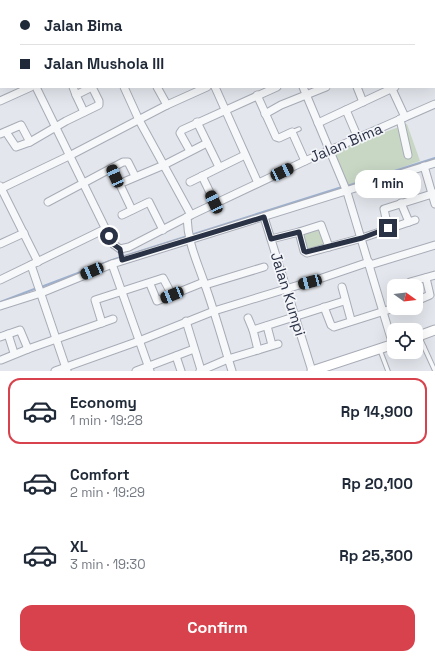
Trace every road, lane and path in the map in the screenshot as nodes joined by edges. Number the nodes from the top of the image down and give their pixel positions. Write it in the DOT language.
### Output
graph roads {
  1 [pos="29,88"];
  2 [pos="37,88"];
  3 [pos="73,88"];
  4 [pos="90,88"];
  5 [pos="92,88"];
  6 [pos="124,88"];
  7 [pos="158,88"];
  8 [pos="205,88"];
  9 [pos="215,88"];
  10 [pos="274,88"];
  11 [pos="303,88"];
  12 [pos="324,88"];
  13 [pos="356,88"];
  14 [pos="393,88"];
  15 [pos="76,95"];
  16 [pos="257,95"];
  17 [pos="306,96"];
  18 [pos="0,101"];
  19 [pos="363,102"];
  20 [pos="435,104"];
  21 [pos="167,105"];
  22 [pos="225,110"];
  23 [pos="346,110"];
  24 [pos="84,112"];
  25 [pos="265,114"];
  26 [pos="402,118"];
  27 [pos="139,120"];
  28 [pos="197,122"];
  29 [pos="318,123"];
  30 [pos="57,126"];
  31 [pos="3,133"];
  32 [pos="358,138"];
  33 [pos="30,142"];
  34 [pos="207,143"];
  35 [pos="330,150"];
  36 [pos="190,151"];
  37 [pos="70,155"];
  38 [pos="245,155"];
  39 [pos="408,155"];
  40 [pos="305,161"];
  41 [pos="435,163"];
  42 [pos="164,165"];
  43 [pos="424,166"];
  44 [pos="219,167"];
  45 [pos="112,168"];
  46 [pos="135,176"];
  47 [pos="202,176"];
  48 [pos="190,182"];
  49 [pos="258,183"];
  50 [pos="83,184"];
  51 [pos="119,184"];
  52 [pos="0,188"];
  53 [pos="345,188"];
  54 [pos="434,193"];
  55 [pos="48,202"];
  56 [pos="215,203"];
  57 [pos="401,203"];
  58 [pos="435,204"];
  59 [pos="132,210"];
  60 [pos="122,215"];
  61 [pos="189,216"];
  62 [pos="264,217"];
  63 [pos="388,228"];
  64 [pos="105,229"];
  65 [pos="163,230"];
  66 [pos="299,232"];
  67 [pos="24,233"];
  68 [pos="188,236"];
  69 [pos="362,238"];
  70 [pos="271,239"];
  71 [pos="0,244"];
  72 [pos="435,245"];
  73 [pos="328,247"];
  74 [pos="121,256"];
  75 [pos="38,262"];
  76 [pos="112,264"];
  77 [pos="369,264"];
  78 [pos="31,265"];
  79 [pos="264,267"];
  80 [pos="435,275"];
  81 [pos="426,278"];
  82 [pos="422,279"];
  83 [pos="0,280"];
  84 [pos="150,284"];
  85 [pos="205,284"];
  86 [pos="342,287"];
  87 [pos="287,288"];
  88 [pos="40,289"];
  89 [pos="122,292"];
  90 [pos="172,295"];
  91 [pos="423,298"];
  92 [pos="344,301"];
  93 [pos="0,306"];
  94 [pos="324,307"];
  95 [pos="387,310"];
  96 [pos="214,311"];
  97 [pos="383,311"];
  98 [pos="295,316"];
  99 [pos="248,318"];
  100 [pos="114,319"];
  101 [pos="351,320"];
  102 [pos="186,321"];
  103 [pos="102,323"];
  104 [pos="387,324"];
  105 [pos="267,326"];
  106 [pos="253,330"];
  107 [pos="435,330"];
  108 [pos="8,334"];
  109 [pos="423,334"];
  110 [pos="0,337"];
  111 [pos="57,339"];
  112 [pos="139,341"];
  113 [pos="387,346"];
  114 [pos="424,347"];
  115 [pos="28,348"];
  116 [pos="194,349"];
  117 [pos="380,349"];
  118 [pos="258,350"];
  119 [pos="14,353"];
  120 [pos="176,356"];
  121 [pos="228,359"];
  122 [pos="1,360"];
  123 [pos="67,369"];
  124 [pos="149,369"];
  125 [pos="55,371"];
  126 [pos="136,371"];
  127 [pos="181,371"];
  128 [pos="201,371"];
  129 [pos="232,371"];
  130 [pos="312,371"];
  131 [pos="388,371"];
  132 [pos="435,371"];
  1 -- 18 [label="street"];
  2 -- 30 [label="street"];
  3 -- 15 [label="street"];
  4 -- 15 [label="street"];
  5 -- 24 [label="street"];
  6 -- 27 [label="street"];
  7 -- 21 [label="street"];
  8 -- 21 [label="street"];
  9 -- 22 [label="street"];
  10 -- 16 [label="street"];
  11 -- 17 [label="street"];
  12 -- 17 [label="street"];
  13 -- 19 [label="street"];
  14 -- 19 [label="street"];
  14 -- 26 [label="street"];
  15 -- 24 [label="street"];
  16 -- 22 [label="street"];
  16 -- 25 [label="street"];
  17 -- 25 [label="street"];
  17 -- 29 [label="street"];
  19 -- 23 [label="street"];
  20 -- 26 [label="street, Jalan Bima"];
  21 -- 27 [label="street"];
  22 -- 28 [label="street"];
  22 -- 38 [label="street"];
  23 -- 29 [label="street"];
  23 -- 32 [label="street"];
  24 -- 30 [label="street"];
  25 -- 40 [label="street"];
  26 -- 32 [label="street, Jalan Bima"];
  26 -- 39 [label="street"];
  27 -- 37 [label="street"];
  27 -- 42 [label="street"];
  28 -- 34 [label="street"];
  28 -- 36 [label="street"];
  29 -- 35 [label="street"];
  30 -- 33 [label="street"];
  30 -- 37 [label="street"];
  31 -- 33 [label="street"];
  31 -- 33 [label="street"];
  32 -- 35 [label="street, Jalan Bima"];
  34 -- 36 [label="street"];
  34 -- 44 [label="street"];
  35 -- 40 [label="street, Jalan Bima"];
  35 -- 53 [label="street"];
  36 -- 42 [label="street"];
  37 -- 50 [label="street"];
  37 -- 52 [label="street"];
  38 -- 44 [label="street"];
  38 -- 49 [label="street"];
  40 -- 49 [label="street, Jalan Bima"];
  41 -- 43 [label="street"];
  42 -- 46 [label="street"];
  42 -- 61 [label="street"];
  43 -- 53 [label="street"];
  43 -- 54 [label="street"];
  44 -- 47 [label="street"];
  45 -- 46 [label="street"];
  45 -- 50 [label="street"];
  45 -- 51 [label="street"];
  46 -- 51 [label="street"];
  47 -- 48 [label="street"];
  47 -- 56 [label="street"];
  49 -- 56 [label="street, Jalan Bima"];
  50 -- 55 [label="street"];
  50 -- 64 [label="street"];
  51 -- 59 [label="street"];
  52 -- 67 [label="street"];
  53 -- 62 [label="street"];
  53 -- 69 [label="street"];
  54 -- 57 [label="street"];
  54 -- 58 [label="street"];
  56 -- 61 [label="street, Jalan Bima"];
  57 -- 63 [label="street"];
  57 -- 63 [label="street"];
  59 -- 60 [label="street"];
  59 -- 65 [label="street"];
  61 -- 65 [label="street, Jalan Bima"];
  61 -- 68 [label="street"];
  62 -- 68 [label="street"];
  62 -- 70 [label="street, Jalan Kumpi"];
  63 -- 69 [label="street"];
  64 -- 74 [label="street"];
  64 -- 75 [label="street"];
  65 -- 74 [label="street, Jalan Bima"];
  66 -- 70 [label="street"];
  66 -- 73 [label="street"];
  66 -- 73 [label="street"];
  67 -- 71 [label="street"];
  67 -- 75 [label="street"];
  68 -- 74 [label="street"];
  68 -- 85 [label="street"];
  69 -- 73 [label="street"];
  69 -- 77 [label="street"];
  70 -- 87 [label="street, Jalan Kumpi"];
  72 -- 77 [label="street"];
  74 -- 76 [label="street"];
  75 -- 78 [label="street"];
  76 -- 88 [label="street"];
  76 -- 89 [label="street"];
  77 -- 87 [label="street"];
  77 -- 97 [label="street"];
  78 -- 83 [label="street"];
  78 -- 88 [label="street"];
  79 -- 85 [label="street"];
  80 -- 81 [label="street"];
  81 -- 82 [label="street"];
  81 -- 91 [label="street"];
  84 -- 89 [label="street"];
  84 -- 90 [label="street"];
  84 -- 90 [label="street"];
  85 -- 90 [label="street"];
  85 -- 96 [label="street"];
  86 -- 92 [label="street"];
  87 -- 96 [label="street"];
  87 -- 98 [label="street, Jalan Kumpi"];
  88 -- 93 [label="street"];
  88 -- 111 [label="street"];
  89 -- 103 [label="street"];
  89 -- 112 [label="street"];
  92 -- 94 [label="street"];
  92 -- 101 [label="street"];
  94 -- 98 [label="street"];
  94 -- 101 [label="street"];
  95 -- 97 [label="street"];
  96 -- 102 [label="street"];
  96 -- 121 [label="street"];
  97 -- 101 [label="street"];
  97 -- 104 [label="street"];
  98 -- 105 [label="street"];
  98 -- 130 [label="street, Jalan Kumpi"];
  99 -- 106 [label="street"];
  100 -- 103 [label="street"];
  102 -- 112 [label="street"];
  102 -- 116 [label="street"];
  103 -- 111 [label="street"];
  105 -- 106 [label="street"];
  105 -- 118 [label="street"];
  106 -- 118 [label="street"];
  107 -- 109 [label="main road"];
  108 -- 110 [label="street"];
  108 -- 115 [label="street"];
  108 -- 119 [label="street"];
  111 -- 115 [label="street"];
  111 -- 123 [label="street"];
  112 -- 123 [label="street"];
  112 -- 124 [label="street"];
  113 -- 117 [label="main road"];
  114 -- 132 [label="lane"];
  115 -- 119 [label="street"];
  116 -- 120 [label="street"];
  116 -- 128 [label="street"];
  117 -- 130 [label="main road"];
  117 -- 131 [label="lane"];
  118 -- 121 [label="street"];
  119 -- 122 [label="street"];
  120 -- 124 [label="street"];
  120 -- 127 [label="street"];
  121 -- 128 [label="street"];
  121 -- 129 [label="street"];
  123 -- 125 [label="street"];
  124 -- 126 [label="street"];
}
